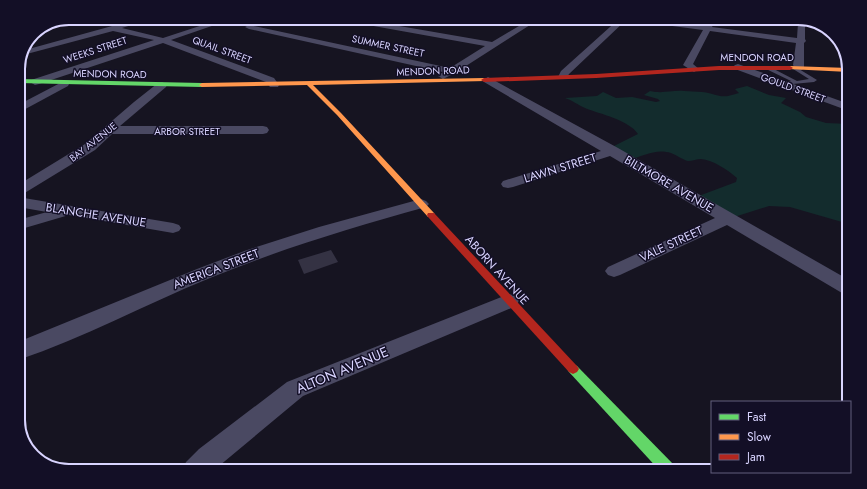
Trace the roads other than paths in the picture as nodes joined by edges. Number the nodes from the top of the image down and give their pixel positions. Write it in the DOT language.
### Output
graph roads {
  1 [pos="123,25"];
  2 [pos="209,25"];
  3 [pos="378,25"];
  4 [pos="526,25"];
  5 [pos="616,25"];
  6 [pos="678,25"];
  7 [pos="709,25"];
  8 [pos="802,25"];
  9 [pos="249,27"];
  10 [pos="112,28"];
  11 [pos="707,29"];
  12 [pos="163,40"];
  13 [pos="802,41"];
  14 [pos="493,46"];
  15 [pos="28,52"];
  16 [pos="738,67"];
  17 [pos="766,67"];
  18 [pos="796,68"];
  19 [pos="694,69"];
  20 [pos="842,70"];
  21 [pos="452,71"];
  22 [pos="563,77"];
  23 [pos="488,80"];
  24 [pos="25,81"];
  25 [pos="441,81"];
  26 [pos="35,82"];
  27 [pos="796,82"];
  28 [pos="64,84"];
  29 [pos="309,84"];
  30 [pos="784,84"];
  31 [pos="162,85"];
  32 [pos="274,85"];
  33 [pos="842,105"];
  34 [pos="25,106"];
  35 [pos="110,130"];
  36 [pos="264,130"];
  37 [pos="613,151"];
  38 [pos="508,184"];
  39 [pos="25,197"];
  40 [pos="25,203"];
  41 [pos="421,204"];
  42 [pos="70,210"];
  43 [pos="728,218"];
  44 [pos="25,223"];
  45 [pos="173,228"];
  46 [pos="614,271"];
  47 [pos="842,284"];
  48 [pos="509,301"];
  49 [pos="25,348"];
  50 [pos="202,464"];
  51 [pos="662,464"];
  1 -- 10 [label="street"];
  2 -- 12 [label="street, WEEKS STREET"];
  3 -- 14 [label="street"];
  4 -- 14 [label="street"];
  5 -- 22 [label="street"];
  6 -- 11 [label="street"];
  7 -- 11 [label="street"];
  8 -- 13 [label="street"];
  9 -- 21 [label="street, SUMMER STREET"];
  10 -- 12 [label="street, QUAIL STREET"];
  10 -- 15 [label="street"];
  11 -- 13 [label="street"];
  11 -- 19 [label="street"];
  12 -- 26 [label="street, WEEKS STREET"];
  12 -- 32 [label="street, QUAIL STREET"];
  13 -- 18 [label="street"];
  14 -- 21 [label="street"];
  16 -- 17 [label="main road, MENDON ROAD"];
  16 -- 19 [label="main road, MENDON ROAD"];
  16 -- 30 [label="street, GOULD STREET"];
  17 -- 18 [label="main road, MENDON ROAD"];
  17 -- 27 [label="lane"];
  18 -- 20 [label="main road, MENDON ROAD"];
  18 -- 27 [label="lane"];
  19 -- 22 [label="main road, MENDON ROAD"];
  21 -- 25 [label="street"];
  22 -- 23 [label="main road, MENDON ROAD"];
  23 -- 25 [label="main road, MENDON ROAD"];
  23 -- 37 [label="street, BILTMORE AVENUE"];
  24 -- 26 [label="main road, MENDON ROAD"];
  25 -- 29 [label="main road, MENDON ROAD"];
  26 -- 28 [label="main road, MENDON ROAD"];
  27 -- 30 [label="lane"];
  28 -- 31 [label="main road, MENDON ROAD"];
  28 -- 34 [label="street"];
  29 -- 32 [label="main road, MENDON ROAD"];
  29 -- 41 [label="main road, ABORN AVENUE"];
  30 -- 33 [label="street, GOULD STREET"];
  31 -- 32 [label="main road, MENDON ROAD"];
  31 -- 35 [label="street, BAY AVENUE"];
  35 -- 36 [label="street, ARBOR STREET"];
  35 -- 39 [label="street, BAY AVENUE"];
  37 -- 38 [label="street, LAWN STREET"];
  37 -- 43 [label="street, BILTMORE AVENUE"];
  40 -- 42 [label="street, BLANCHE AVENUE"];
  41 -- 48 [label="main road, ABORN AVENUE"];
  41 -- 49 [label="street, AMERICA STREET"];
  42 -- 44 [label="street"];
  42 -- 45 [label="street, BLANCHE AVENUE"];
  43 -- 46 [label="street, VALE STREET"];
  43 -- 47 [label="street, BILTMORE AVENUE"];
  48 -- 50 [label="street, ALTON AVENUE"];
  48 -- 51 [label="main road, ABORN AVENUE"];
}
